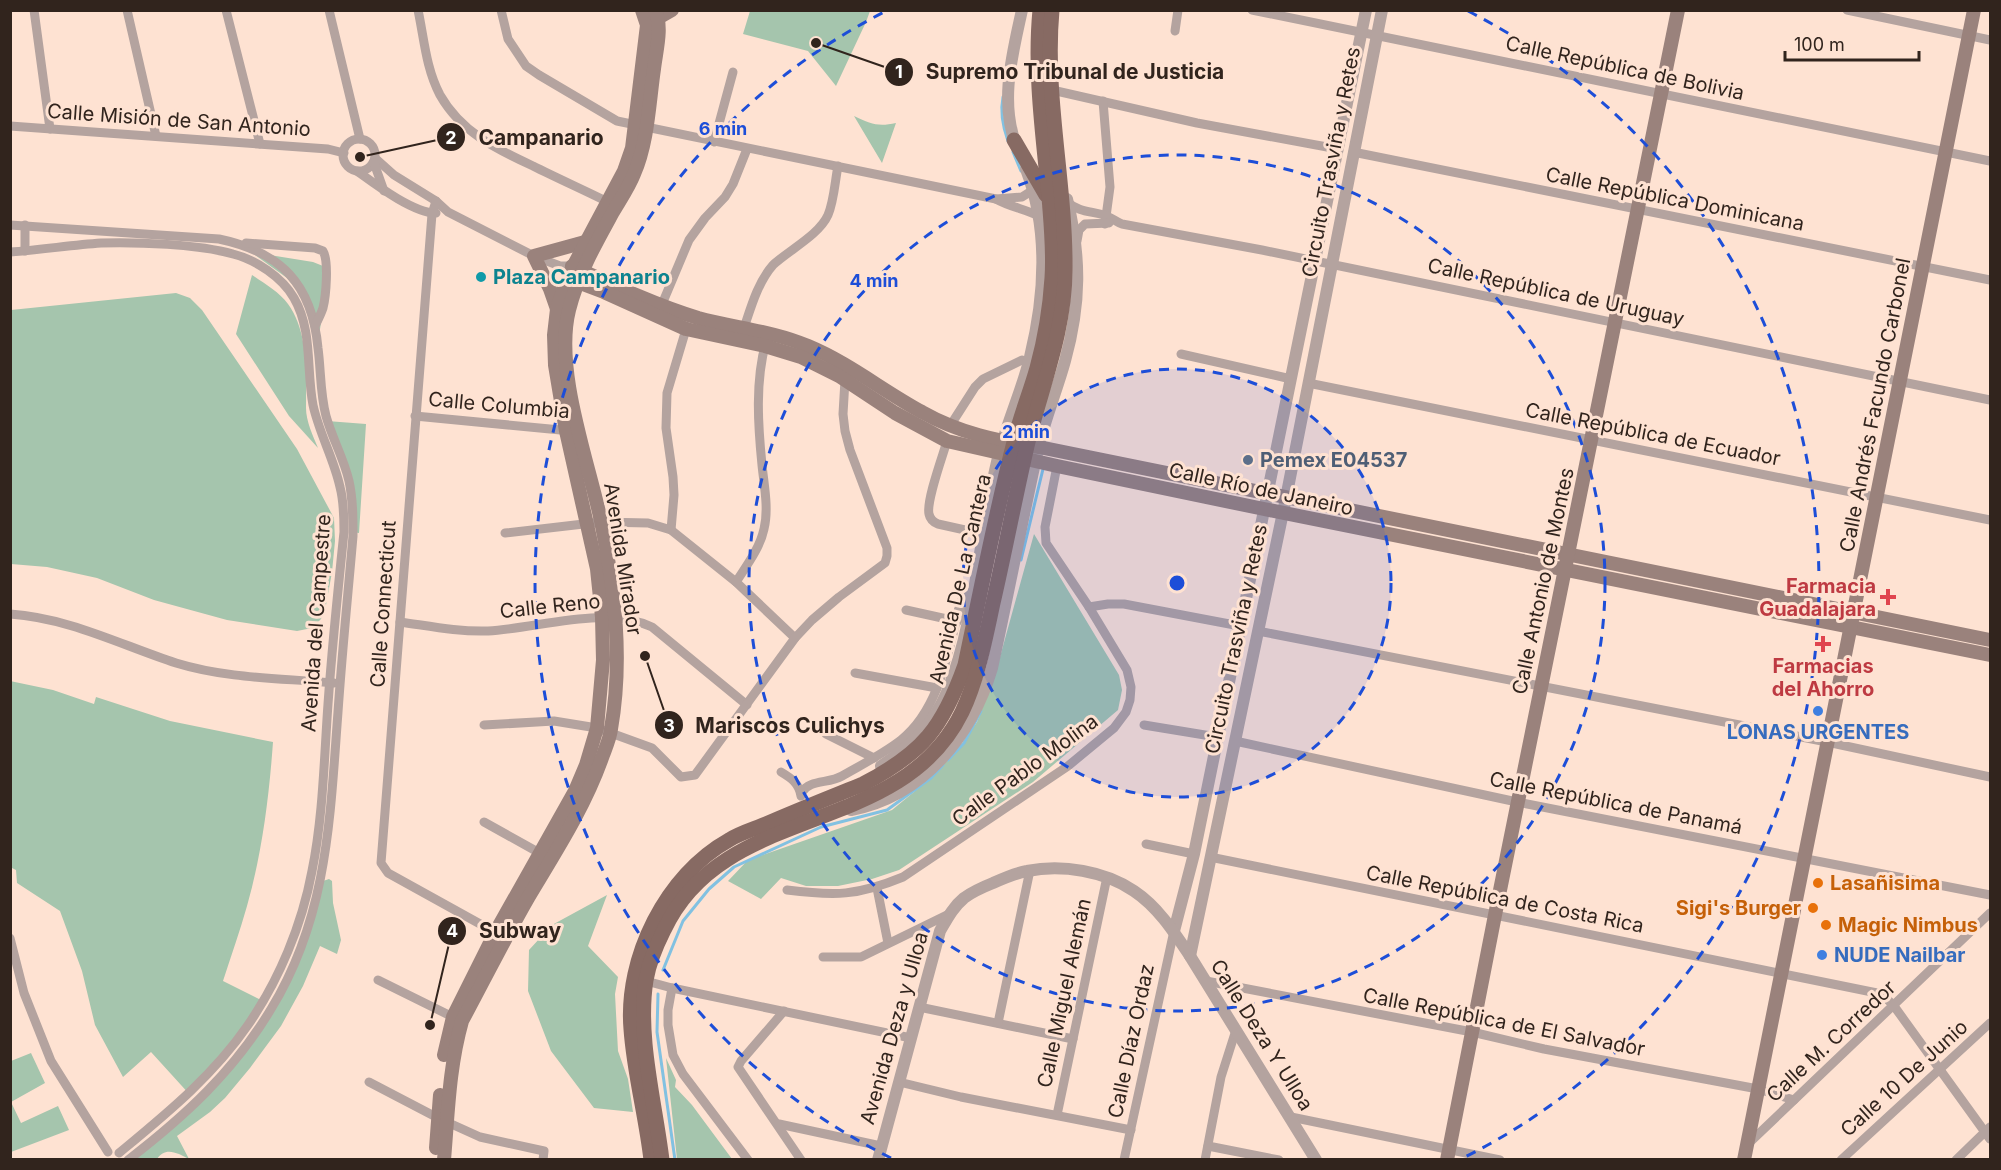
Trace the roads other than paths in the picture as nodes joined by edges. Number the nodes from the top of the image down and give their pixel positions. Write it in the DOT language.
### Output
graph roads {
  1 [pos="34,10"];
  2 [pos="127,10"];
  3 [pos="226,10"];
  4 [pos="330,10"];
  5 [pos="418,10"];
  6 [pos="501,10"];
  7 [pos="642,10"];
  8 [pos="672,10"];
  9 [pos="1022,10"];
  10 [pos="1040,10"];
  11 [pos="1052,10"];
  12 [pos="1178,10"];
  13 [pos="1252,10"];
  14 [pos="1366,10"];
  15 [pos="1382,10"];
  16 [pos="1678,10"];
  17 [pos="1847,10"];
  18 [pos="1974,10"];
  19 [pos="653,18"];
  20 [pos="1175,31"];
  21 [pos="1361,32"];
  22 [pos="1376,36"];
  23 [pos="1969,36"];
  24 [pos="1990,40"];
  25 [pos="733,72"];
  26 [pos="1052,90"];
  27 [pos="1661,95"];
  28 [pos="1103,101"];
  29 [pos="10,126"];
  30 [pos="641,127"];
  31 [pos="50,129"];
  32 [pos="156,136"];
  33 [pos="360,139"];
  34 [pos="1014,140"];
  35 [pos="714,142"];
  36 [pos="260,144"];
  37 [pos="747,149"];
  38 [pos="1338,149"];
  39 [pos="1353,152"];
  40 [pos="1946,152"];
  41 [pos="344,153"];
  42 [pos="375,160"];
  43 [pos="1990,161"];
  44 [pos="838,166"];
  45 [pos="357,171"];
  46 [pos="400,180"];
  47 [pos="1033,190"];
  48 [pos="388,193"];
  49 [pos="996,199"];
  50 [pos="436,201"];
  51 [pos="612,204"];
  52 [pos="1054,207"];
  53 [pos="1638,210"];
  54 [pos="448,212"];
  55 [pos="432,214"];
  56 [pos="1108,220"];
  57 [pos="10,225"];
  58 [pos="25,225"];
  59 [pos="219,239"];
  60 [pos="238,243"];
  61 [pos="1076,244"];
  62 [pos="588,246"];
  63 [pos="25,251"];
  64 [pos="219,251"];
  65 [pos="10,252"];
  66 [pos="534,256"];
  67 [pos="1315,262"];
  68 [pos="1330,265"];
  69 [pos="1923,267"];
  70 [pos="572,273"];
  71 [pos="1990,280"];
  72 [pos="607,287"];
  73 [pos="563,310"];
  74 [pos="660,310"];
  75 [pos="692,315"];
  76 [pos="1615,322"];
  77 [pos="315,327"];
  78 [pos="744,328"];
  79 [pos="686,329"];
  80 [pos="767,340"];
  81 [pos="313,347"];
  82 [pos="1181,354"];
  83 [pos="1022,360"];
  84 [pos="1291,379"];
  85 [pos="845,380"];
  86 [pos="1900,381"];
  87 [pos="1308,383"];
  88 [pos="1056,391"];
  89 [pos="1019,392"];
  90 [pos="1990,400"];
  91 [pos="415,416"];
  92 [pos="950,426"];
  93 [pos="572,431"];
  94 [pos="1591,440"];
  95 [pos="947,441"];
  96 [pos="1039,447"];
  97 [pos="1000,448"];
  98 [pos="334,451"];
  99 [pos="1036,462"];
  100 [pos="1057,466"];
  101 [pos="1267,495"];
  102 [pos="1877,497"];
  103 [pos="1286,498"];
  104 [pos="989,502"];
  105 [pos="1264,509"];
  106 [pos="1025,513"];
  107 [pos="1283,513"];
  108 [pos="1990,520"];
  109 [pos="601,522"];
  110 [pos="586,524"];
  111 [pos="671,530"];
  112 [pos="505,533"];
  113 [pos="983,534"];
  114 [pos="1568,555"];
  115 [pos="976,570"];
  116 [pos="1565,571"];
  117 [pos="736,582"];
  118 [pos="1089,607"];
  119 [pos="906,610"];
  120 [pos="1854,612"];
  121 [pos="10,614"];
  122 [pos="602,617"];
  123 [pos="617,617"];
  124 [pos="956,621"];
  125 [pos="400,622"];
  126 [pos="1240,626"];
  127 [pos="1851,627"];
  128 [pos="1258,631"];
  129 [pos="795,638"];
  130 [pos="1990,640"];
  131 [pos="1990,655"];
  132 [pos="855,673"];
  133 [pos="329,683"];
  134 [pos="340,684"];
  135 [pos="1541,687"];
  136 [pos="937,688"];
  137 [pos="747,705"];
  138 [pos="483,724"];
  139 [pos="1144,725"];
  140 [pos="604,729"];
  141 [pos="826,734"];
  142 [pos="1217,737"];
  143 [pos="1235,741"];
  144 [pos="1827,742"];
  145 [pos="874,758"];
  146 [pos="781,772"];
  147 [pos="1990,777"];
  148 [pos="850,789"];
  149 [pos="801,793"];
  150 [pos="1517,802"];
  151 [pos="801,809"];
  152 [pos="829,814"];
  153 [pos="484,822"];
  154 [pos="319,825"];
  155 [pos="330,825"];
  156 [pos="1146,844"];
  157 [pos="1194,854"];
  158 [pos="546,856"];
  159 [pos="1210,857"];
  160 [pos="1804,859"];
  161 [pos="711,861"];
  162 [pos="1030,870"];
  163 [pos="1107,878"];
  164 [pos="877,888"];
  165 [pos="787,890"];
  166 [pos="1990,895"];
  167 [pos="1990,913"];
  168 [pos="949,914"];
  169 [pos="1495,915"];
  170 [pos="1173,931"];
  171 [pos="501,936"];
  172 [pos="10,938"];
  173 [pos="888,943"];
  174 [pos="1190,956"];
  175 [pos="823,957"];
  176 [pos="1781,973"];
  177 [pos="275,978"];
  178 [pos="378,980"];
  179 [pos="646,981"];
  180 [pos="1206,981"];
  181 [pos="286,983"];
  182 [pos="672,988"];
  183 [pos="1894,1006"];
  184 [pos="919,1007"];
  185 [pos="784,1011"];
  186 [pos="457,1019"];
  187 [pos="998,1023"];
  188 [pos="1990,1023"];
  189 [pos="1236,1030"];
  190 [pos="1472,1032"];
  191 [pos="911,1038"];
  192 [pos="1073,1039"];
  193 [pos="1939,1069"];
  194 [pos="369,1082"];
  195 [pos="899,1082"];
  196 [pos="1758,1089"];
  197 [pos="1794,1100"];
  198 [pos="1057,1115"];
  199 [pos="1291,1117"];
  200 [pos="442,1120"];
  201 [pos="779,1124"];
  202 [pos="1131,1130"];
  203 [pos="1989,1133"];
  204 [pos="1747,1144"];
  205 [pos="1208,1146"];
  206 [pos="1448,1154"];
  207 [pos="105,1156"];
  208 [pos="121,1156"];
  209 [pos="881,1156"];
  210 [pos="128,1160"];
  211 [pos="435,1160"];
  212 [pos="444,1160"];
  213 [pos="543,1160"];
  214 [pos="651,1160"];
  215 [pos="662,1160"];
  216 [pos="748,1160"];
  217 [pos="801,1160"];
  218 [pos="1124,1160"];
  219 [pos="1205,1160"];
  220 [pos="1279,1160"];
  221 [pos="1316,1160"];
  222 [pos="1500,1160"];
  223 [pos="1744,1160"];
  224 [pos="1841,1160"];
  225 [pos="1956,1160"];
  1 -- 31 [label="street"];
  2 -- 32 [label="street"];
  3 -- 36 [label="street"];
  4 -- 33 [label="street"];
  5 -- 51 [label="street"];
  6 -- 30 [label="street"];
  7 -- 19 [label="main road, Avenida Mirador"];
  8 -- 19 [label="main road"];
  9 -- 34 [label="street, Avenida De La Cantera"];
  10 -- 52 [label="main road, Avenida De La Cantera"];
  11 -- 26 [label="main road, Avenida De La Cantera"];
  12 -- 20 [label="street"];
  13 -- 21 [label="street, Calle República de Bolivia"];
  14 -- 21 [label="street, Circuito Trasviña y Retes"];
  15 -- 22 [label="street, Circuito Trasviña y Retes"];
  16 -- 27 [label="main road, Calle Antonio de Montes"];
  17 -- 23 [label="street"];
  18 -- 23 [label="main road, Calle Andrés Facundo Carbonel"];
  19 -- 30 [label="main road, Avenida Mirador"];
  21 -- 22 [label="street, Calle República de Bolivia"];
  21 -- 38 [label="street, Circuito Trasviña y Retes"];
  22 -- 27 [label="street, Calle República de Bolivia"];
  22 -- 39 [label="street, Circuito Trasviña y Retes"];
  23 -- 24 [label="street"];
  23 -- 40 [label="main road, Calle Andrés Facundo Carbonel"];
  25 -- 35 [label="street"];
  26 -- 28 [label="street"];
  26 -- 52 [label="main road, Avenida De La Cantera"];
  27 -- 40 [label="street, Calle República de Bolivia"];
  27 -- 53 [label="main road, Calle Antonio de Montes"];
  28 -- 38 [label="street"];
  28 -- 56 [label="street"];
  29 -- 31 [label="street, Calle Misión de San Antonio"];
  30 -- 35 [label="street"];
  30 -- 51 [label="main road, Avenida Mirador"];
  31 -- 32 [label="street, Calle Misión de San Antonio"];
  32 -- 36 [label="street, Calle Misión de San Antonio"];
  33 -- 41 [label="street"];
  33 -- 42 [label="street"];
  34 -- 47 [label="street, Avenida De La Cantera"];
  34 -- 52 [label="main road"];
  35 -- 37 [label="street"];
  36 -- 41 [label="street, Calle Misión de San Antonio"];
  37 -- 44 [label="street"];
  37 -- 74 [label="street"];
  38 -- 67 [label="street, Circuito Trasviña y Retes"];
  39 -- 53 [label="street, Calle República Dominicana"];
  39 -- 68 [label="street, Circuito Trasviña y Retes"];
  40 -- 43 [label="street, Calle República de Bolivia"];
  40 -- 69 [label="main road, Calle Andrés Facundo Carbonel"];
  41 -- 45 [label="street"];
  42 -- 45 [label="street"];
  42 -- 46 [label="street, Calle Río de Janeiro"];
  42 -- 48 [label="street"];
  44 -- 49 [label="street"];
  44 -- 78 [label="street"];
  45 -- 48 [label="street"];
  46 -- 48 [label="street"];
  46 -- 50 [label="street, Calle Río de Janeiro"];
  47 -- 49 [label="street"];
  47 -- 52 [label="street, Avenida De La Cantera"];
  48 -- 55 [label="street"];
  49 -- 52 [label="street, Calle República de Uruguay"];
  50 -- 54 [label="street, Calle Río de Janeiro"];
  50 -- 55 [label="street, Calle Connecticut"];
  51 -- 62 [label="main road, Avenida Mirador"];
  52 -- 56 [label="street, Calle República de Uruguay"];
  52 -- 61 [label="street, Avenida De La Cantera"];
  52 -- 89 [label="street, Avenida De La Cantera"];
  52 -- 148 [label="main road, Avenida De La Cantera"];
  52 -- 152 [label="main road, Avenida De La Cantera"];
  53 -- 69 [label="street, Calle República Dominicana"];
  53 -- 76 [label="main road, Calle Antonio de Montes"];
  54 -- 55 [label="street"];
  54 -- 66 [label="street, Calle Río de Janeiro"];
  55 -- 91 [label="street, Calle Connecticut"];
  56 -- 61 [label="street"];
  56 -- 67 [label="street, Calle República de Uruguay"];
  57 -- 58 [label="street, Avenida del Campestre"];
  58 -- 59 [label="street, Avenida del Campestre"];
  58 -- 63 [label="street"];
  59 -- 60 [label="street, Avenida del Campestre"];
  59 -- 64 [label="street"];
  60 -- 77 [label="street, Avenida del Campestre"];
  60 -- 77 [label="street, Avenida del Campestre"];
  61 -- 88 [label="street, Avenida De La Cantera"];
  62 -- 66 [label="main road"];
  62 -- 70 [label="main road, Avenida Mirador"];
  62 -- 72 [label="main road"];
  63 -- 64 [label="street, Avenida del Campestre"];
  63 -- 65 [label="street, Avenida del Campestre"];
  64 -- 81 [label="street, Avenida del Campestre"];
  66 -- 70 [label="street, Calle Río de Janeiro"];
  66 -- 73 [label="main road"];
  67 -- 68 [label="street, Calle República de Uruguay"];
  67 -- 84 [label="street, Circuito Trasviña y Retes"];
  68 -- 76 [label="street, Calle República de Uruguay"];
  68 -- 87 [label="street, Circuito Trasviña y Retes"];
  69 -- 71 [label="street, Calle República Dominicana"];
  69 -- 86 [label="main road, Calle Andrés Facundo Carbonel"];
  70 -- 72 [label="main road, Calle Río de Janeiro"];
  70 -- 73 [label="main road, Avenida Mirador"];
  72 -- 73 [label="main road"];
  72 -- 74 [label="main road, Calle Río de Janeiro"];
  73 -- 93 [label="main road, Avenida Mirador"];
  74 -- 75 [label="main road, Calle Río de Janeiro"];
  74 -- 79 [label="main road, Calle Río de Janeiro"];
  75 -- 78 [label="main road, Calle Río de Janeiro"];
  75 -- 79 [label="street"];
  76 -- 86 [label="street, Calle República de Uruguay"];
  76 -- 94 [label="main road, Calle Antonio de Montes"];
  77 -- 81 [label="street, Avenida del Campestre"];
  78 -- 80 [label="main road, Calle Río de Janeiro"];
  79 -- 80 [label="main road, Calle Río de Janeiro"];
  79 -- 111 [label="street"];
  80 -- 85 [label="main road, Calle Río de Janeiro"];
  80 -- 92 [label="main road, Calle Río de Janeiro"];
  80 -- 117 [label="street"];
  81 -- 98 [label="street, Avenida del Campestre"];
  82 -- 84 [label="street"];
  83 -- 92 [label="street"];
  84 -- 101 [label="street, Circuito Trasviña y Retes"];
  85 -- 95 [label="main road, Calle Río de Janeiro"];
  85 -- 129 [label="street"];
  86 -- 90 [label="street, Calle República de Uruguay"];
  86 -- 102 [label="main road, Calle Andrés Facundo Carbonel"];
  87 -- 94 [label="street, Calle República de Ecuador"];
  87 -- 103 [label="street, Circuito Trasviña y Retes"];
  88 -- 89 [label="street"];
  88 -- 96 [label="street, Avenida De La Cantera"];
  89 -- 97 [label="street, Avenida De La Cantera"];
  91 -- 93 [label="street, Calle Columbia"];
  91 -- 125 [label="street, Calle Connecticut"];
  92 -- 97 [label="main road, Calle Río de Janeiro"];
  93 -- 109 [label="main road, Avenida Mirador"];
  93 -- 110 [label="main road, Avenida Mirador"];
  94 -- 102 [label="street, Calle República de Ecuador"];
  94 -- 114 [label="main road, Calle Antonio de Montes"];
  95 -- 97 [label="main road, Calle Río de Janeiro"];
  95 -- 113 [label="street"];
  96 -- 97 [label="main road, Calle Río de Janeiro"];
  96 -- 99 [label="street, Avenida De La Cantera"];
  96 -- 101 [label="main road, Calle Río de Janeiro"];
  97 -- 99 [label="main road, Calle Río de Janeiro"];
  97 -- 104 [label="street, Avenida De La Cantera"];
  98 -- 133 [label="street, Avenida del Campestre"];
  98 -- 134 [label="street, Avenida del Campestre"];
  99 -- 100 [label="main road, Calle Río de Janeiro"];
  99 -- 106 [label="street, Avenida De La Cantera"];
  100 -- 105 [label="main road, Calle Río de Janeiro"];
  100 -- 118 [label="street, Calle Pablo Molina"];
  101 -- 103 [label="main road, Calle Río de Janeiro"];
  101 -- 105 [label="street, Circuito Trasviña y Retes"];
  102 -- 108 [label="street, Calle República de Ecuador"];
  102 -- 120 [label="main road, Calle Andrés Facundo Carbonel"];
  103 -- 107 [label="street, Circuito Trasviña y Retes"];
  103 -- 114 [label="main road, Calle Río de Janeiro"];
  104 -- 106 [label="street"];
  104 -- 113 [label="street, Avenida De La Cantera"];
  105 -- 107 [label="main road, Calle Río de Janeiro"];
  105 -- 126 [label="street, Circuito Trasviña y Retes"];
  106 -- 152 [label="street, Avenida De La Cantera"];
  107 -- 116 [label="main road, Calle Río de Janeiro"];
  107 -- 128 [label="street, Circuito Trasviña y Retes"];
  109 -- 110 [label="street"];
  109 -- 111 [label="street"];
  109 -- 123 [label="main road, Avenida Mirador"];
  110 -- 112 [label="street"];
  110 -- 122 [label="main road, Avenida Mirador"];
  111 -- 117 [label="street"];
  113 -- 115 [label="street, Avenida De La Cantera"];
  114 -- 116 [label="main road, Calle Antonio de Montes"];
  114 -- 120 [label="main road, Calle Río de Janeiro"];
  115 -- 124 [label="street"];
  115 -- 148 [label="street, Avenida De La Cantera"];
  116 -- 127 [label="main road, Calle Río de Janeiro"];
  116 -- 135 [label="main road, Calle Antonio de Montes"];
  117 -- 129 [label="street"];
  118 -- 126 [label="street"];
  118 -- 164 [label="street, Calle Pablo Molina"];
  119 -- 124 [label="street"];
  120 -- 127 [label="main road, Calle Andrés Facundo Carbonel"];
  120 -- 130 [label="main road, Calle Río de Janeiro"];
  121 -- 133 [label="street"];
  122 -- 123 [label="street, Calle Reno"];
  122 -- 125 [label="street, Calle Reno"];
  122 -- 140 [label="main road, Avenida Mirador"];
  123 -- 137 [label="street, Calle Reno"];
  123 -- 140 [label="main road, Avenida Mirador"];
  124 -- 136 [label="street"];
  125 -- 171 [label="street, Calle Connecticut"];
  126 -- 142 [label="street, Circuito Trasviña y Retes"];
  127 -- 131 [label="main road, Calle Río de Janeiro"];
  127 -- 144 [label="main road, Calle Andrés Facundo Carbonel"];
  128 -- 135 [label="street"];
  128 -- 143 [label="street, Circuito Trasviña y Retes"];
  129 -- 137 [label="street"];
  132 -- 136 [label="street"];
  133 -- 134 [label="street"];
  133 -- 154 [label="street, Avenida del Campestre"];
  134 -- 155 [label="street, Avenida del Campestre"];
  135 -- 144 [label="street"];
  135 -- 150 [label="main road, Calle Antonio de Montes"];
  136 -- 145 [label="street"];
  137 -- 140 [label="street"];
  138 -- 140 [label="street"];
  139 -- 142 [label="street"];
  140 -- 158 [label="main road, Avenida Mirador"];
  141 -- 145 [label="street"];
  142 -- 157 [label="street, Circuito Trasviña y Retes"];
  143 -- 150 [label="street, Calle República de Panamá"];
  143 -- 159 [label="street, Circuito Trasviña y Retes"];
  144 -- 147 [label="street"];
  144 -- 160 [label="main road, Calle Andrés Facundo Carbonel"];
  145 -- 149 [label="street"];
  146 -- 149 [label="street"];
  148 -- 151 [label="main road, Avenida De La Cantera"];
  149 -- 151 [label="street"];
  150 -- 160 [label="street, Calle República de Panamá"];
  150 -- 169 [label="main road, Calle Antonio de Montes"];
  151 -- 161 [label="main road, Avenida De La Cantera"];
  152 -- 161 [label="main road, Avenida De La Cantera"];
  153 -- 158 [label="street"];
  154 -- 155 [label="street"];
  154 -- 177 [label="street, Avenida del Campestre"];
  155 -- 181 [label="street, Avenida del Campestre"];
  156 -- 157 [label="street"];
  157 -- 170 [label="street, Circuito Trasviña y Retes"];
  158 -- 171 [label="main road, Avenida Mirador"];
  159 -- 169 [label="street, Calle República de Costa Rica"];
  159 -- 174 [label="street, Circuito Trasviña y Retes"];
  160 -- 166 [label="street, Calle República de Panamá"];
  160 -- 176 [label="main road, Calle Andrés Facundo Carbonel"];
  161 -- 179 [label="main road, Avenida De La Cantera"];
  161 -- 214 [label="main road, Avenida De La Cantera"];
  162 -- 163 [label="street, Avenida Deza y Ulloa"];
  162 -- 168 [label="street, Avenida Deza y Ulloa"];
  162 -- 187 [label="street"];
  163 -- 170 [label="street, Avenida Deza y Ulloa"];
  163 -- 192 [label="street, Calle Miguel Alemán"];
  164 -- 165 [label="street, Calle Pablo Molina"];
  164 -- 173 [label="street"];
  167 -- 183 [label="street, Calle M. Corredor"];
  168 -- 173 [label="street"];
  168 -- 184 [label="street, Avenida Deza y Ulloa"];
  169 -- 176 [label="street, Calle República de Costa Rica"];
  169 -- 190 [label="main road, Calle Antonio de Montes"];
  170 -- 174 [label="street, Calle Deza Y Ulloa"];
  170 -- 202 [label="street, Calle Díaz Ordaz"];
  171 -- 186 [label="main road, Avenida Mirador"];
  172 -- 207 [label="street"];
  173 -- 175 [label="street"];
  174 -- 180 [label="street, Calle Deza Y Ulloa"];
  176 -- 183 [label="street, Calle República de Costa Rica"];
  176 -- 196 [label="main road, Calle Andrés Facundo Carbonel"];
  177 -- 181 [label="street"];
  177 -- 208 [label="street, Avenida del Campestre"];
  178 -- 186 [label="street"];
  179 -- 182 [label="street"];
  179 -- 215 [label="main road, Avenida De La Cantera"];
  180 -- 189 [label="street, Calle Deza Y Ulloa"];
  180 -- 190 [label="street, Calle República de El Salvador"];
  181 -- 210 [label="street, Avenida del Campestre"];
  182 -- 185 [label="street"];
  182 -- 216 [label="street"];
  183 -- 193 [label="street"];
  183 -- 197 [label="street, Calle M. Corredor"];
  184 -- 187 [label="street"];
  184 -- 191 [label="street, Avenida Deza y Ulloa"];
  185 -- 191 [label="street"];
  185 -- 201 [label="street"];
  186 -- 200 [label="main road, Avenida Mirador"];
  187 -- 192 [label="street"];
  188 -- 193 [label="street, Calle 10 De Junio"];
  189 -- 199 [label="street, Calle Deza Y Ulloa"];
  189 -- 205 [label="street"];
  190 -- 196 [label="street, Calle República de El Salvador"];
  190 -- 206 [label="main road, Calle Antonio de Montes"];
  191 -- 195 [label="street, Avenida Deza y Ulloa"];
  192 -- 198 [label="street, Calle Miguel Alemán"];
  193 -- 203 [label="street"];
  193 -- 224 [label="street, Calle 10 De Junio"];
  194 -- 200 [label="street"];
  195 -- 198 [label="street"];
  195 -- 209 [label="street, Avenida Deza y Ulloa"];
  196 -- 197 [label="street, Calle República de El Salvador"];
  196 -- 204 [label="main road, Calle Andrés Facundo Carbonel"];
  197 -- 204 [label="street, Calle M. Corredor"];
  198 -- 202 [label="street"];
  199 -- 206 [label="street"];
  199 -- 221 [label="street, Calle Deza Y Ulloa"];
  200 -- 211 [label="main road, Avenida Mirador"];
  200 -- 212 [label="main road, Avenida Mirador"];
  200 -- 213 [label="street"];
  201 -- 209 [label="street"];
  201 -- 217 [label="street"];
  202 -- 218 [label="street, Calle Díaz Ordaz"];
  203 -- 225 [label="street"];
  204 -- 223 [label="main road, Calle Andrés Facundo Carbonel"];
  205 -- 219 [label="street"];
  205 -- 220 [label="street"];
  206 -- 222 [label="street"];
  207 -- 208 [label="street"];
}
